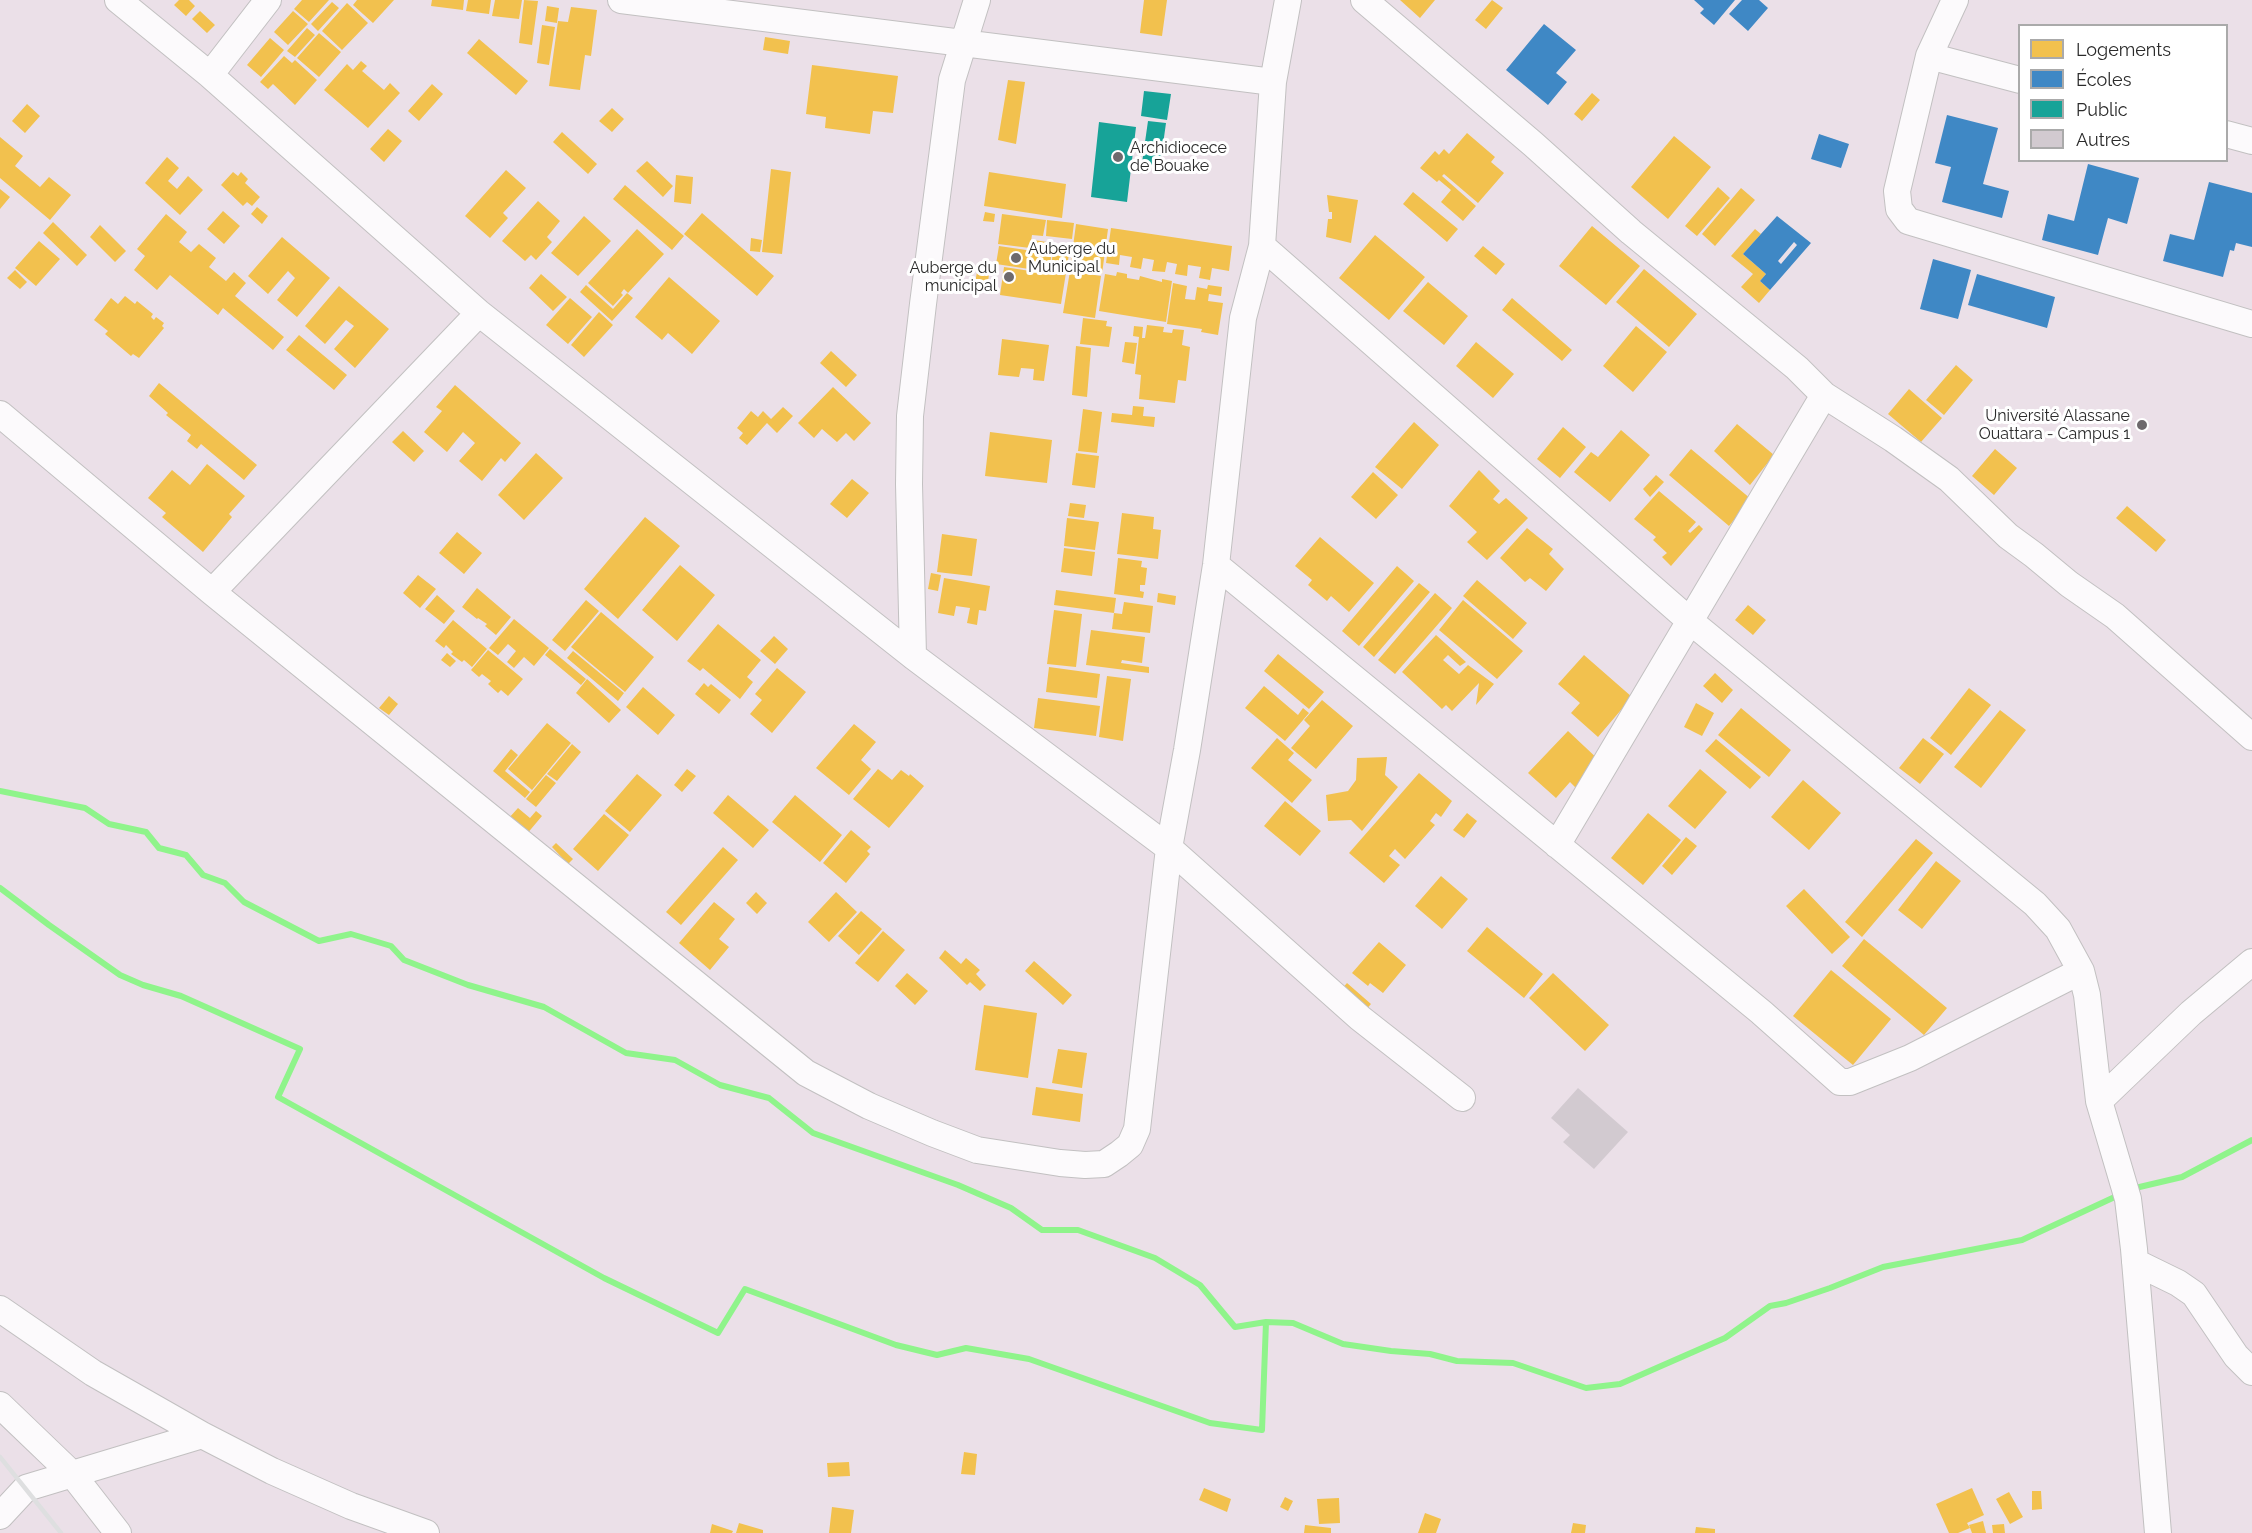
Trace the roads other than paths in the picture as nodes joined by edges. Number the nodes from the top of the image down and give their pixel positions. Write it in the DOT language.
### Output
graph roads {
  1 [pos="118,0"];
  2 [pos="268,0"];
  3 [pos="621,0"];
  4 [pos="977,0"];
  5 [pos="1288,0"];
  6 [pos="1364,0"];
  7 [pos="1955,0"];
  8 [pos="964,44"];
  9 [pos="1929,56"];
  10 [pos="210,75"];
  11 [pos="2018,80"];
  12 [pos="1273,82"];
  13 [pos="2228,135"];
  14 [pos="2252,141"];
  15 [pos="1262,246"];
  16 [pos="479,313"];
  17 [pos="2252,324"];
  18 [pos="1824,395"];
  19 [pos="0,414"];
  20 [pos="1216,565"];
  21 [pos="212,592"];
  22 [pos="1690,621"];
  23 [pos="914,656"];
  24 [pos="2252,737"];
  25 [pos="1557,845"];
  26 [pos="1169,848"];
  27 [pos="2252,962"];
  28 [pos="2081,971"];
  29 [pos="1462,1098"];
  30 [pos="2099,1101"];
  31 [pos="2135,1262"];
  32 [pos="0,1309"];
  33 [pos="2252,1372"];
  34 [pos="0,1405"];
  35 [pos="202,1435"];
  36 [pos="73,1475"];
  37 [pos="0,1516"];
  38 [pos="391,1527"];
  39 [pos="118,1533"];
  40 [pos="426,1533"];
  41 [pos="2158,1533"];
  1 -- 10 [label="street"];
  2 -- 10 [label="street"];
  3 -- 8 [label="street"];
  4 -- 8 [label="street"];
  5 -- 12 [label="street"];
  6 -- 18 [label="street"];
  7 -- 9 [label="street"];
  8 -- 12 [label="street"];
  8 -- 23 [label="street"];
  9 -- 11 [label="street"];
  9 -- 17 [label="street"];
  10 -- 16 [label="street"];
  12 -- 15 [label="street"];
  13 -- 14 [label="street"];
  15 -- 20 [label="street"];
  15 -- 22 [label="street"];
  16 -- 21 [label="street"];
  16 -- 23 [label="street"];
  18 -- 22 [label="street"];
  18 -- 24 [label="street"];
  19 -- 21 [label="street"];
  20 -- 25 [label="street"];
  20 -- 26 [label="street"];
  21 -- 26 [label="street"];
  22 -- 25 [label="street"];
  22 -- 28 [label="street"];
  23 -- 26 [label="street"];
  25 -- 28 [label="street"];
  26 -- 29 [label="street"];
  27 -- 30 [label="street"];
  28 -- 30 [label="street"];
  30 -- 31 [label="street"];
  31 -- 33 [label="street"];
  31 -- 41 [label="street"];
  32 -- 35 [label="street"];
  34 -- 36 [label="street"];
  35 -- 36 [label="street"];
  35 -- 38 [label="street"];
  36 -- 37 [label="street"];
  36 -- 39 [label="street"];
  38 -- 40 [label="street"];
}
